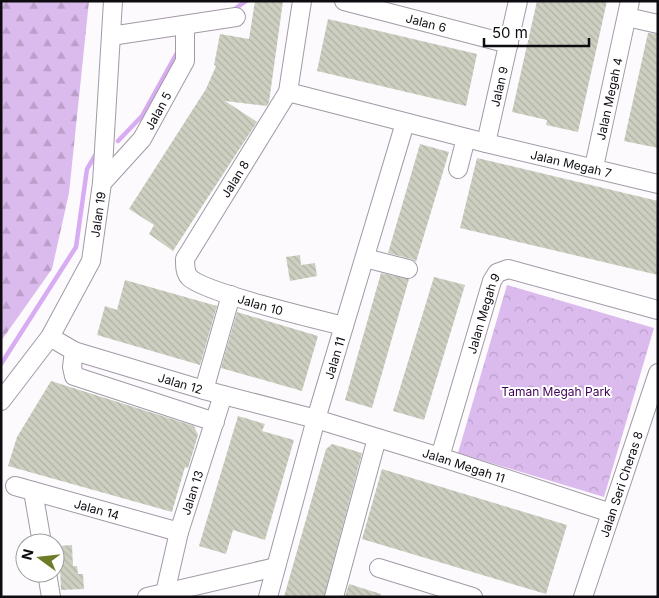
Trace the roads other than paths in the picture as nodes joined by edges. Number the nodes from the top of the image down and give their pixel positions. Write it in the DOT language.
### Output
graph roads {
  1 [pos="113,1"];
  2 [pos="302,1"];
  3 [pos="344,1"];
  4 [pos="518,1"];
  5 [pos="629,9"];
  6 [pos="236,17"];
  7 [pos="658,24"];
  8 [pos="185,25"];
  9 [pos="111,36"];
  10 [pos="509,44"];
  11 [pos="288,92"];
  12 [pos="405,122"];
  13 [pos="466,138"];
  14 [pos="486,143"];
  15 [pos="594,167"];
  16 [pos="458,169"];
  17 [pos="102,183"];
  18 [pos="658,184"];
  19 [pos="365,258"];
  20 [pos="184,268"];
  21 [pos="408,269"];
  22 [pos="231,295"];
  23 [pos="658,310"];
  24 [pos="344,326"];
  25 [pos="50,337"];
  26 [pos="74,352"];
  27 [pos="658,374"];
  28 [pos="204,390"];
  29 [pos="223,395"];
  30 [pos="1,401"];
  31 [pos="316,419"];
  32 [pos="215,422"];
  33 [pos="377,438"];
  34 [pos="440,457"];
  35 [pos="15,486"];
  36 [pos="33,491"];
  37 [pos="611,513"];
  38 [pos="179,532"];
  39 [pos="40,533"];
  40 [pos="276,567"];
  41 [pos="379,568"];
  42 [pos="49,583"];
  43 [pos="165,593"];
  44 [pos="51,597"];
  45 [pos="147,597"];
  46 [pos="268,597"];
  47 [pos="334,597"];
  48 [pos="473,597"];
  49 [pos="584,597"];
  1 -- 9 [label="street, Jalan 19"];
  2 -- 11 [label="street, Jalan 8"];
  3 -- 10 [label="street, Jalan 6"];
  4 -- 10 [label="street, Jalan 9"];
  5 -- 7 [label="street"];
  5 -- 15 [label="street, Jalan Megah 4"];
  6 -- 8 [label="street"];
  8 -- 9 [label="street"];
  8 -- 17 [label="street, Jalan 5"];
  9 -- 17 [label="street, Jalan 19"];
  10 -- 14 [label="street, Jalan 9"];
  11 -- 12 [label="street"];
  11 -- 20 [label="street, Jalan 8"];
  12 -- 13 [label="street"];
  12 -- 19 [label="street, Jalan 11"];
  13 -- 14 [label="street"];
  13 -- 16 [label="street"];
  14 -- 15 [label="street, Jalan Megah 7"];
  15 -- 18 [label="street, Jalan Megah 7"];
  17 -- 25 [label="street, Jalan 19"];
  19 -- 21 [label="street"];
  19 -- 24 [label="street, Jalan 11"];
  20 -- 22 [label="street, Jalan 10"];
  22 -- 24 [label="street, Jalan 10"];
  22 -- 28 [label="street"];
  23 -- 34 [label="street, Jalan Megah 9"];
  24 -- 31 [label="street, Jalan 11"];
  25 -- 26 [label="street, Jalan 12"];
  25 -- 30 [label="street, Jalan 19"];
  26 -- 28 [label="street, Jalan 12"];
  26 -- 32 [label="street"];
  27 -- 37 [label="street, Jalan Seri Cheras 8"];
  28 -- 29 [label="street, Jalan 12"];
  29 -- 31 [label="street, Jalan 12"];
  29 -- 32 [label="street, Jalan 13"];
  31 -- 33 [label="street, Jalan Megah 11"];
  31 -- 40 [label="street, Jalan 11"];
  32 -- 38 [label="street, Jalan 13"];
  33 -- 34 [label="street, Jalan Megah 11"];
  33 -- 47 [label="street"];
  34 -- 37 [label="street, Jalan Megah 11"];
  35 -- 36 [label="street, Jalan 14"];
  36 -- 38 [label="street, Jalan 14"];
  36 -- 39 [label="street"];
  37 -- 49 [label="street, Jalan Seri Cheras 8"];
  38 -- 43 [label="street, Jalan 13"];
  40 -- 43 [label="street"];
  40 -- 46 [label="street, Jalan 11"];
  41 -- 48 [label="street"];
  42 -- 44 [label="street"];
  43 -- 45 [label="street"];
}
